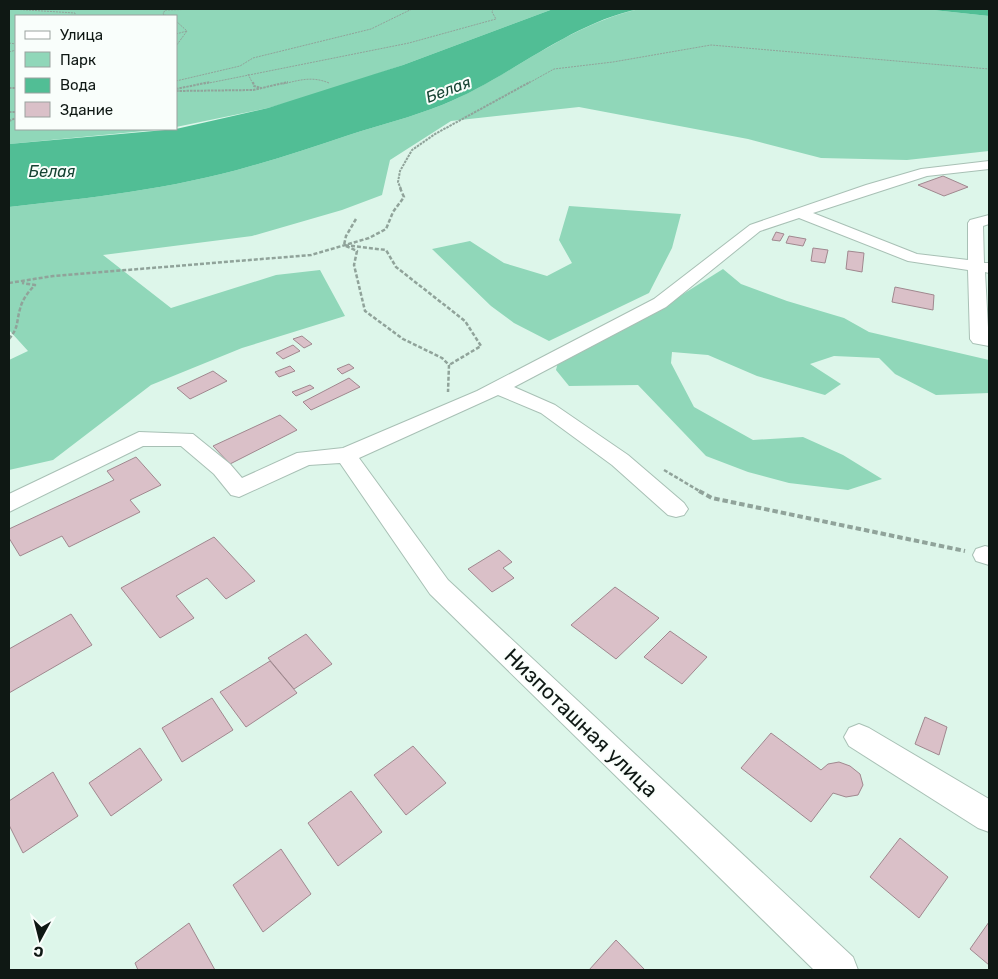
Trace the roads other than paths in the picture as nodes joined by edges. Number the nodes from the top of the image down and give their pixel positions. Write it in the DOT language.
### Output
graph roads {
  1 [pos="989,165"];
  2 [pos="801,213"];
  3 [pos="989,219"];
  4 [pos="982,267"];
  5 [pos="984,340"];
  6 [pos="498,388"];
  7 [pos="346,455"];
  8 [pos="9,504"];
  9 [pos="676,509"];
  10 [pos="859,737"];
  11 [pos="989,817"];
  12 [pos="840,970"];
  1 -- 2 [label="street"];
  2 -- 4 [label="street"];
  2 -- 6 [label="street"];
  3 -- 4 [label="street"];
  4 -- 5 [label="street"];
  6 -- 7 [label="street"];
  6 -- 9 [label="street"];
  7 -- 8 [label="street"];
  7 -- 12 [label="street, Низпоташная улица"];
  10 -- 11 [label="street"];
}
